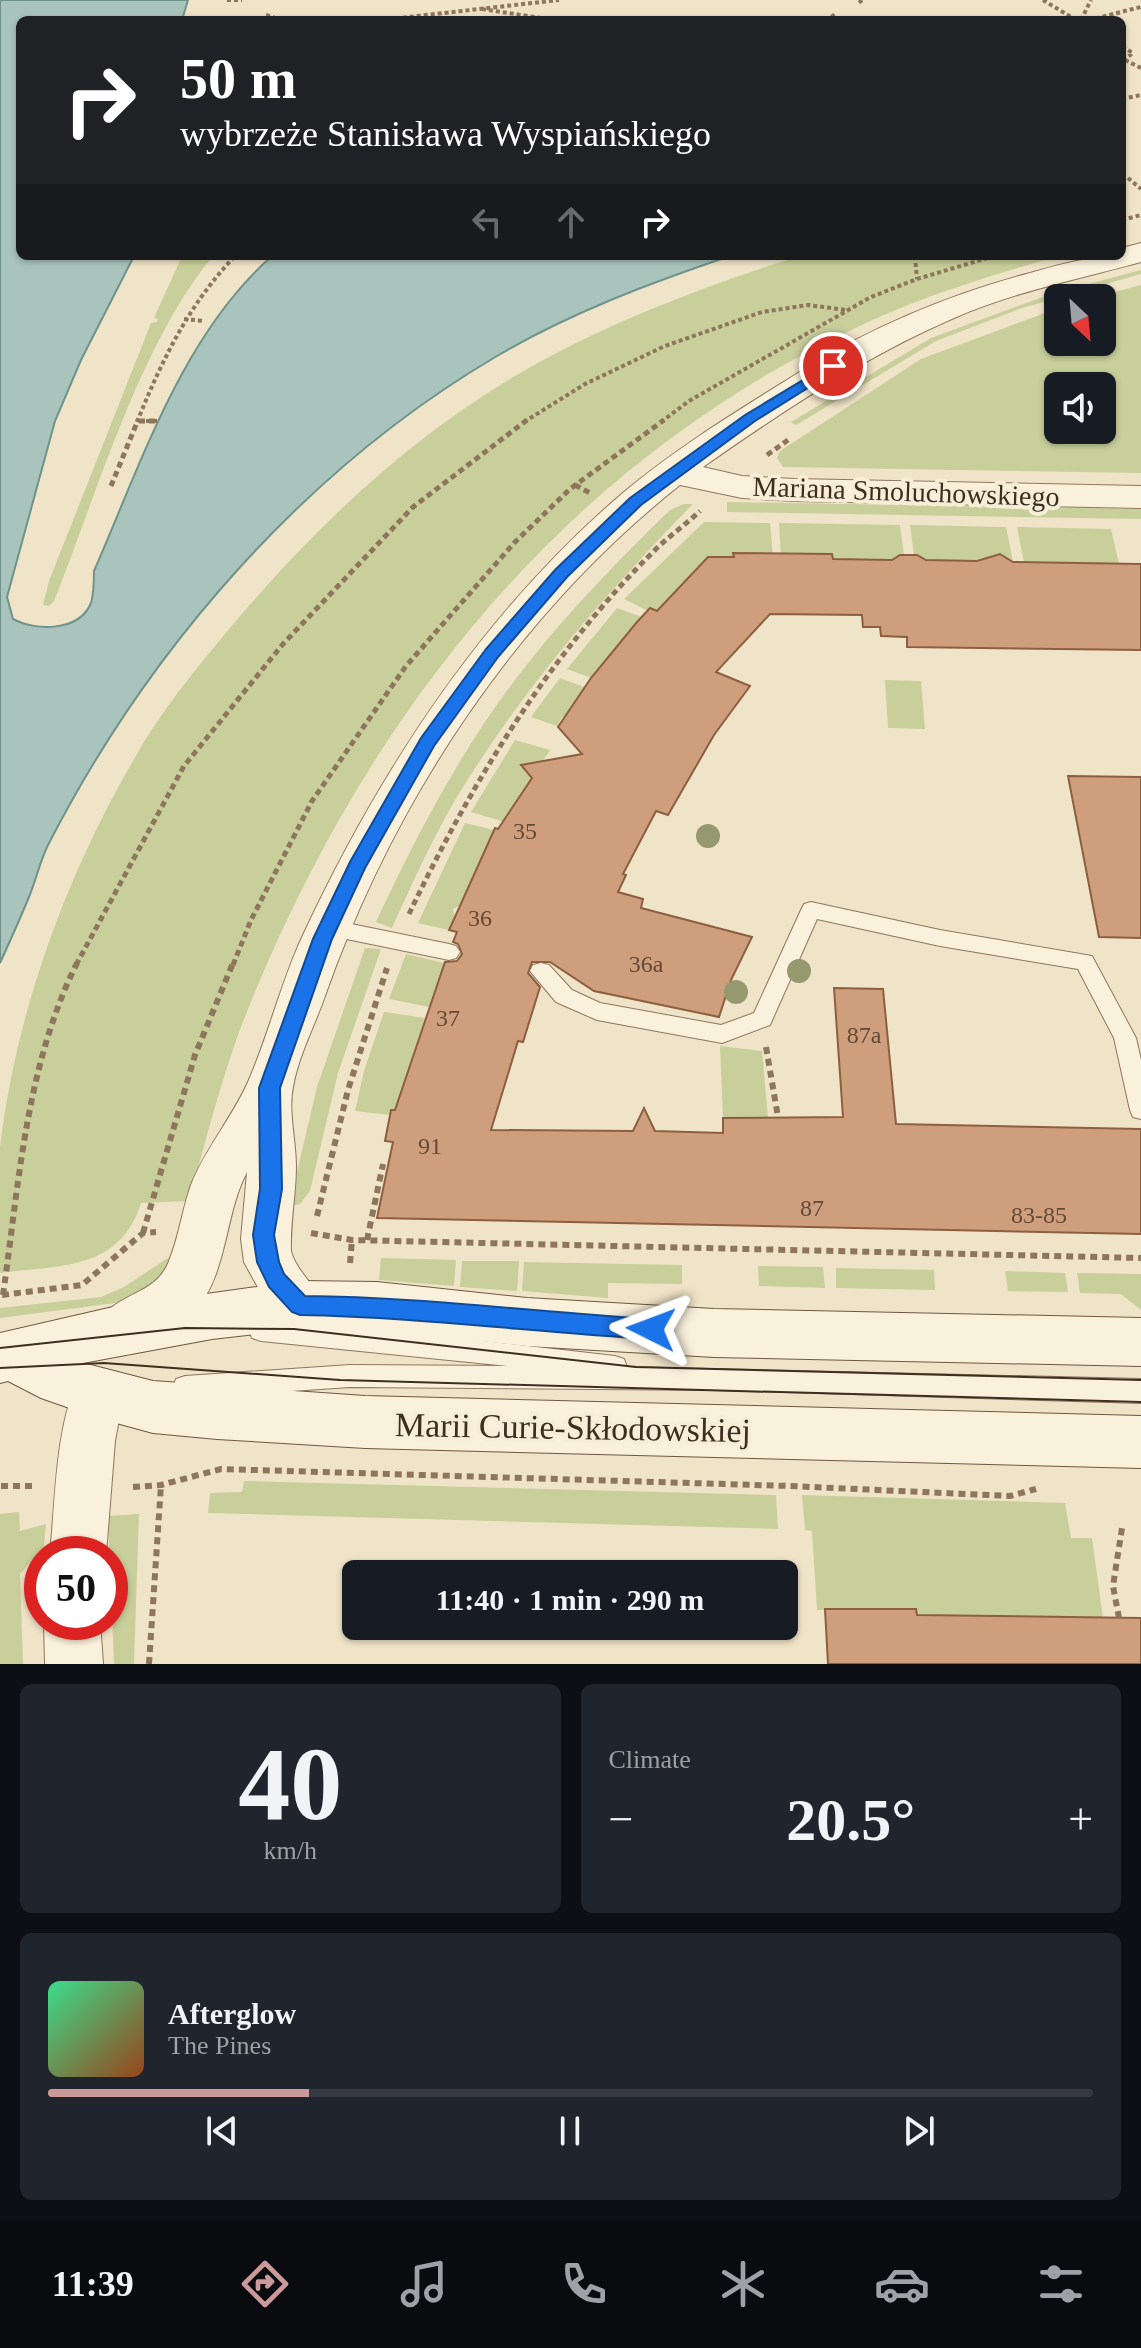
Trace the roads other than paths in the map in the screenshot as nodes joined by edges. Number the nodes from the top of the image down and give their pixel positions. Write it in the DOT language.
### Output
graph roads {
  1 [pos="1112,260"];
  2 [pos="673,472"];
  3 [pos="1141,497"];
  4 [pos="327,927"];
  5 [pos="449,952"];
  6 [pos="541,971"];
  7 [pos="269,1088"];
  8 [pos="1141,1110"];
  9 [pos="300,1305"];
  10 [pos="113,1331"];
  11 [pos="1141,1342"];
  12 [pos="7,1358"];
  13 [pos="718,1379"];
  14 [pos="1141,1391"];
  15 [pos="98,1393"];
  16 [pos="1141,1442"];
  17 [pos="80,1536"];
  18 [pos="73,1640"];
  19 [pos="74,1664"];
  1 -- 2 [label="street"];
  2 -- 3 [label="street, Mariana Smoluchowskiego"];
  2 -- 4 [label="street"];
  4 -- 5 [label="lane"];
  4 -- 7 [label="street"];
  6 -- 8 [label="lane"];
  7 -- 9 [label="street"];
  7 -- 10 [label="street"];
  9 -- 10 [label="main road, Marii Curie-Skłodowskiej"];
  9 -- 11 [label="main road, Marii Curie-Skłodowskiej"];
  10 -- 12 [label="main road, Marii Curie-Skłodowskiej"];
  10 -- 13 [label="lane"];
  12 -- 15 [label="main road, Marii Curie-Skłodowskiej"];
  13 -- 14 [label="lane"];
  13 -- 15 [label="lane"];
  15 -- 16 [label="main road, Marii Curie-Skłodowskiej"];
  15 -- 17 [label="street"];
  18 -- 19 [label="street"];
}
